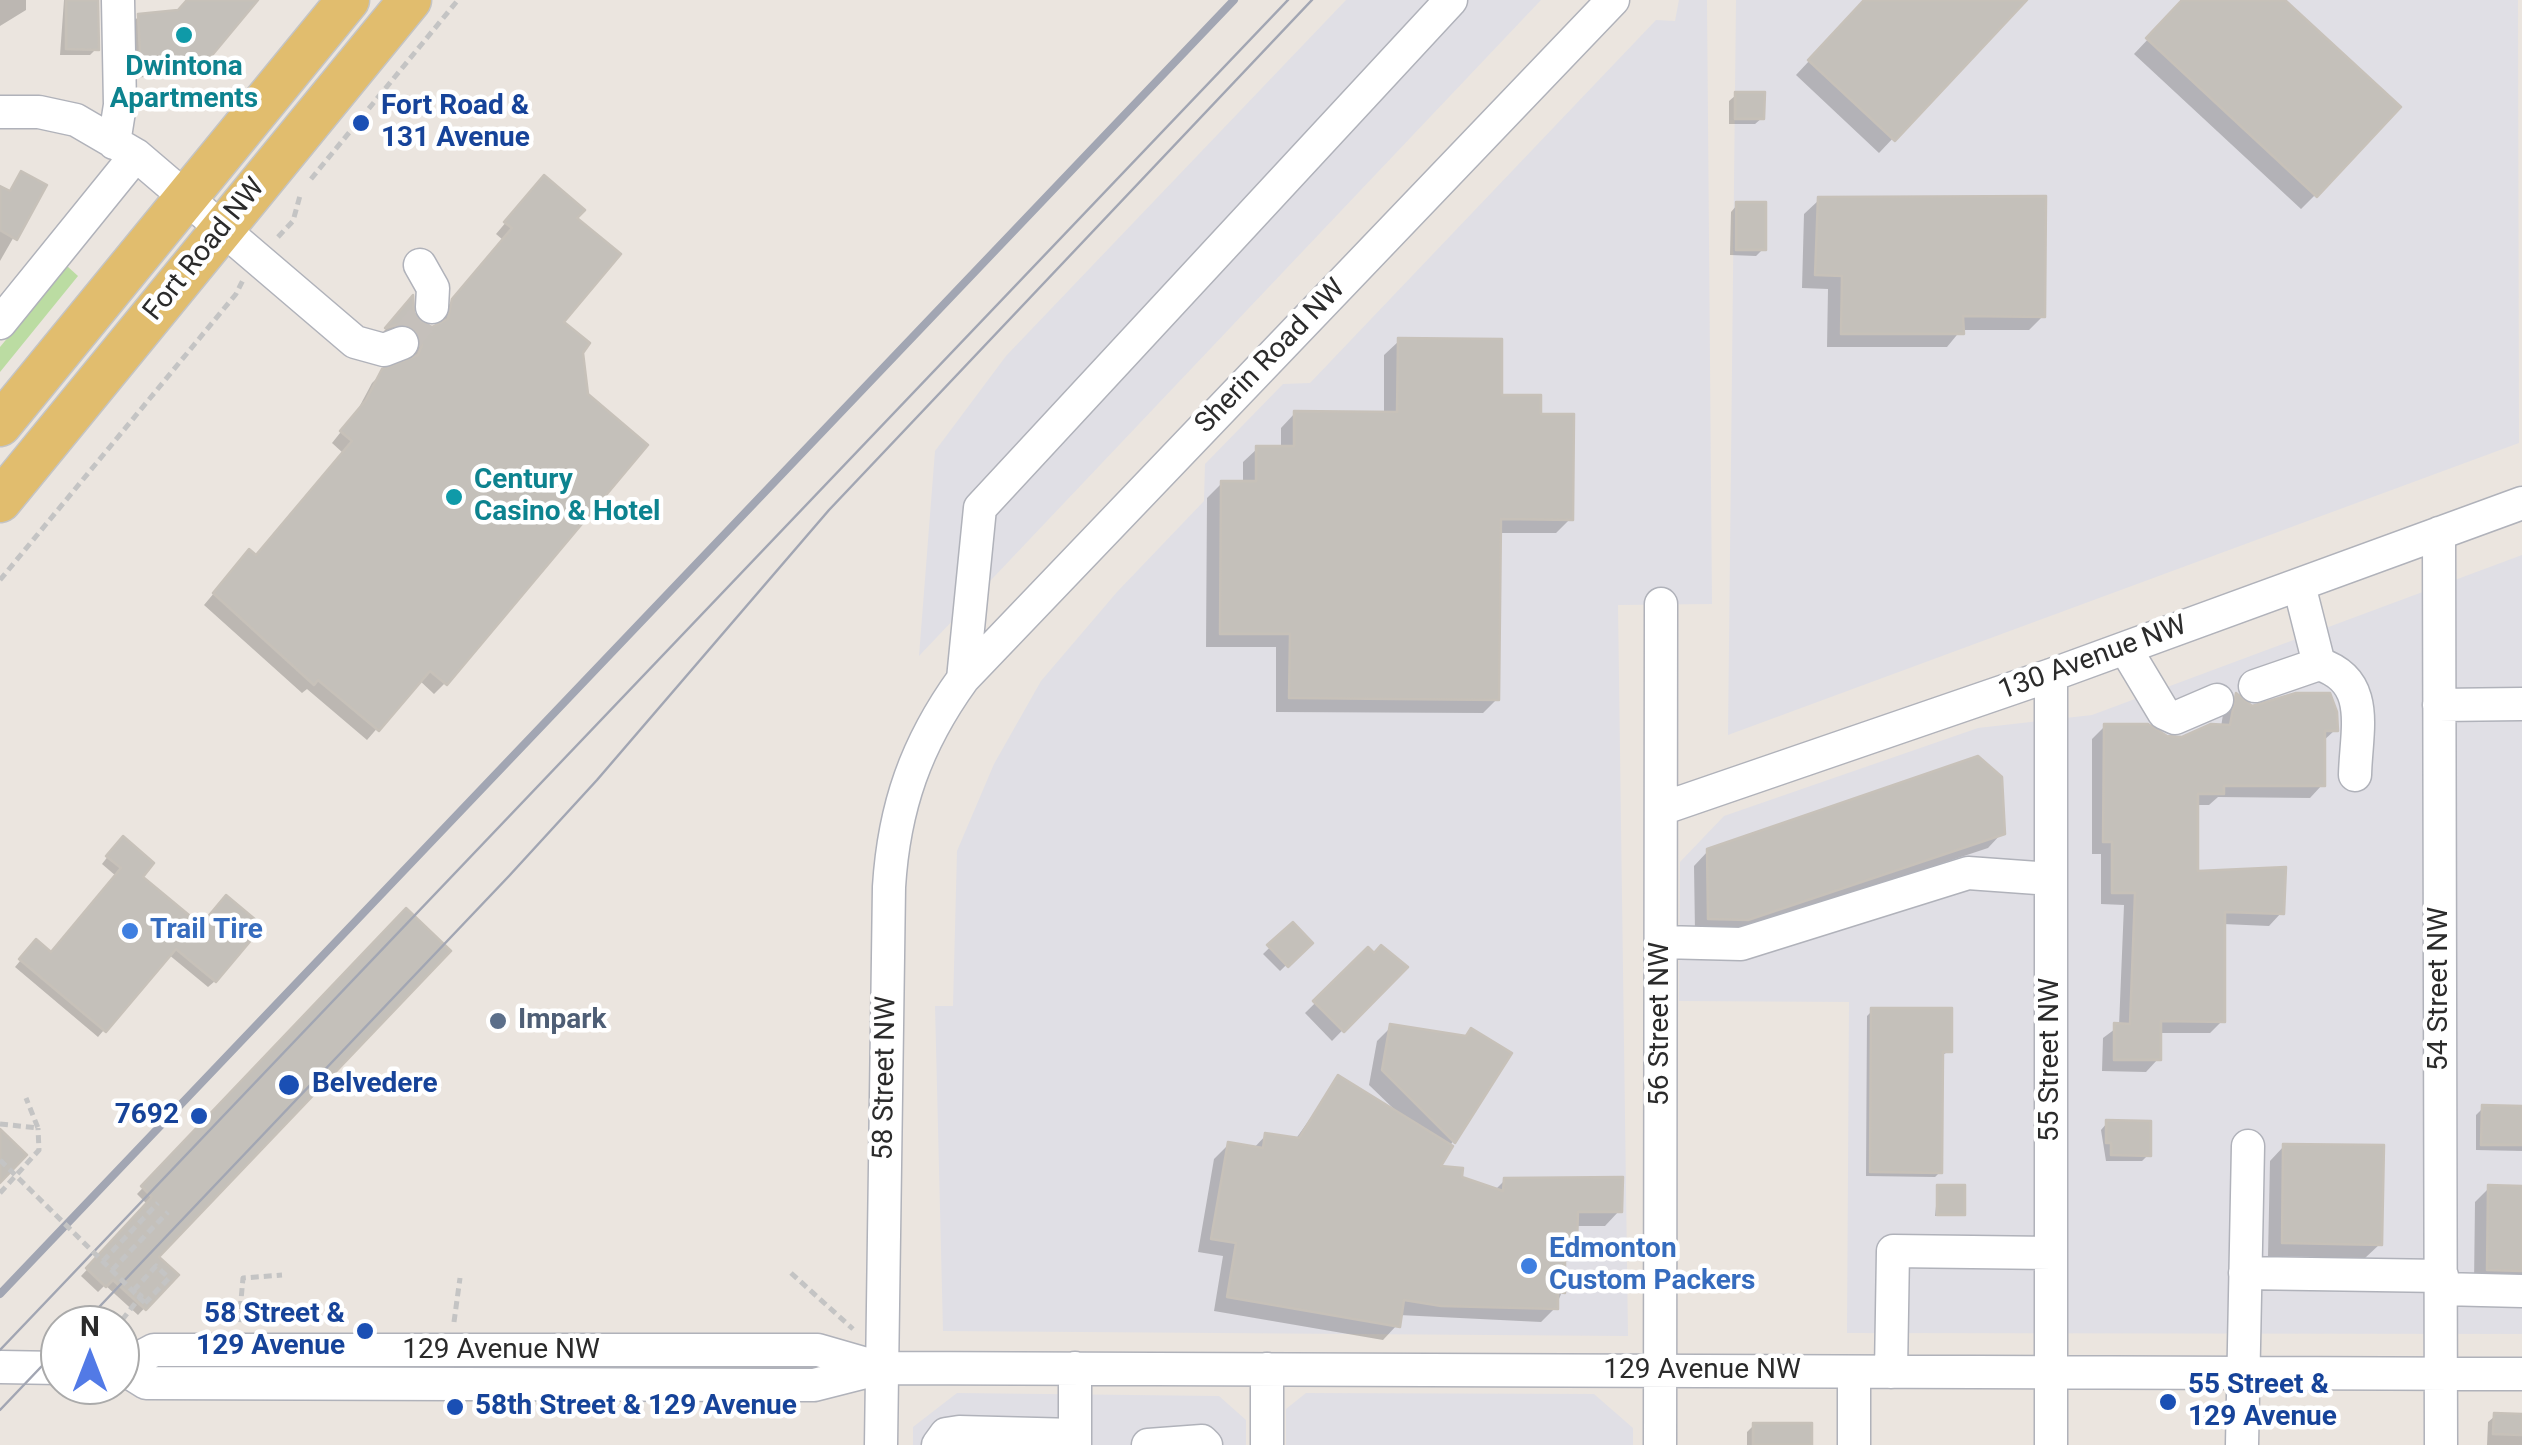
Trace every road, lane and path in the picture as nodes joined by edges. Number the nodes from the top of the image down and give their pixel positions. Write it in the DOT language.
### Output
graph roads {
  1 [pos="118,0"];
  2 [pos="348,0"];
  3 [pos="410,0"];
  4 [pos="458,0"];
  5 [pos="1450,0"];
  6 [pos="1613,0"];
  7 [pos="0,112"];
  8 [pos="125,149"];
  9 [pos="186,198"];
  10 [pos="222,229"];
  11 [pos="256,262"];
  12 [pos="420,265"];
  13 [pos="432,307"];
  14 [pos="0,323"];
  15 [pos="402,343"];
  16 [pos="0,425"];
  17 [pos="0,501"];
  18 [pos="2522,503"];
  19 [pos="2438,533"];
  20 [pos="0,580"];
  21 [pos="2299,585"];
  22 [pos="1660,604"];
  23 [pos="2124,648"];
  24 [pos="2320,664"];
  25 [pos="2051,675"];
  26 [pos="964,679"];
  27 [pos="2255,686"];
  28 [pos="2217,700"];
  29 [pos="2522,704"];
  30 [pos="2439,705"];
  31 [pos="934,718"];
  32 [pos="2355,775"];
  33 [pos="1662,809"];
  34 [pos="2051,879"];
  35 [pos="1661,942"];
  36 [pos="26,1098"];
  37 [pos="0,1124"];
  38 [pos="38,1128"];
  39 [pos="2248,1146"];
  40 [pos="0,1160"];
  41 [pos="0,1194"];
  42 [pos="158,1203"];
  43 [pos="168,1212"];
  44 [pos="2051,1253"];
  45 [pos="103,1261"];
  46 [pos="112,1270"];
  47 [pos="790,1273"];
  48 [pos="2246,1273"];
  49 [pos="282,1275"];
  50 [pos="460,1278"];
  51 [pos="2442,1282"];
  52 [pos="2522,1291"];
  53 [pos="139,1297"];
  54 [pos="139,1297"];
  55 [pos="139,1297"];
  56 [pos="448,1328"];
  57 [pos="239,1330"];
  58 [pos="140,1358"];
  59 [pos="0,1367"];
  60 [pos="40,1368"];
  61 [pos="881,1368"];
  62 [pos="1075,1368"];
  63 [pos="1268,1369"];
  64 [pos="1660,1371"];
  65 [pos="1854,1372"];
  66 [pos="1891,1372"];
  67 [pos="2051,1372"];
  68 [pos="2243,1372"];
  69 [pos="2442,1374"];
  70 [pos="2522,1374"];
  71 [pos="1075,1440"];
  72 [pos="880,1445"];
  73 [pos="938,1445"];
  74 [pos="1148,1445"];
  75 [pos="1206,1445"];
  76 [pos="1268,1445"];
  77 [pos="1660,1445"];
  78 [pos="1854,1445"];
  79 [pos="2051,1445"];
  80 [pos="2242,1445"];
  81 [pos="2441,1445"];
  1 -- 8 [label="street"];
  2 -- 9 [label="main road, Fort Road NW"];
  3 -- 10 [label="main road, Fort Road NW"];
  4 -- 11 [label="path"];
  5 -- 26 [label="street"];
  6 -- 26 [label="street, Sherin Road NW"];
  7 -- 8 [label="street"];
  8 -- 9 [label="street"];
  8 -- 14 [label="street"];
  9 -- 10 [label="street"];
  9 -- 16 [label="main road, Fort Road NW"];
  10 -- 11 [label="street"];
  10 -- 17 [label="main road, Fort Road NW"];
  11 -- 15 [label="street"];
  11 -- 20 [label="path"];
  12 -- 13 [label="street"];
  18 -- 19 [label="street, 130 Avenue NW"];
  19 -- 21 [label="street, 130 Avenue NW"];
  19 -- 30 [label="street, 54 Street NW"];
  21 -- 23 [label="street, 130 Avenue NW"];
  21 -- 24 [label="street"];
  22 -- 33 [label="street, 56 Street NW"];
  23 -- 25 [label="street, 130 Avenue NW"];
  23 -- 28 [label="street"];
  24 -- 27 [label="street"];
  24 -- 32 [label="street"];
  25 -- 33 [label="street, 130 Avenue NW"];
  25 -- 34 [label="street, 55 Street NW"];
  26 -- 31 [label="street, Sherin Road NW"];
  29 -- 30 [label="street"];
  30 -- 51 [label="street, 54 Street NW"];
  31 -- 61 [label="street, 58 Street NW"];
  33 -- 35 [label="street, 56 Street NW"];
  34 -- 35 [label="street"];
  34 -- 44 [label="street, 55 Street NW"];
  35 -- 64 [label="street, 56 Street NW"];
  36 -- 38 [label="path"];
  37 -- 38 [label="path"];
  38 -- 41 [label="path"];
  39 -- 48 [label="street"];
  40 -- 45 [label="path, bridge"];
  42 -- 45 [label="path"];
  43 -- 46 [label="path"];
  44 -- 66 [label="street"];
  44 -- 67 [label="street, 55 Street NW"];
  45 -- 46 [label="path, bridge"];
  46 -- 53 [label="path, bridge"];
  47 -- 61 [label="path"];
  48 -- 51 [label="street"];
  48 -- 68 [label="street"];
  49 -- 57 [label="path"];
  50 -- 56 [label="path"];
  51 -- 52 [label="street"];
  51 -- 69 [label="street, 54 Street NW"];
  54 -- 55 [label="path, bridge"];
  58 -- 61 [label="street, 129 Avenue NW"];
  59 -- 60 [label="street"];
  61 -- 62 [label="street, 129 Avenue NW"];
  61 -- 72 [label="street, 58 Street NW"];
  62 -- 63 [label="street, 129 Avenue NW"];
  62 -- 71 [label="street"];
  63 -- 64 [label="street, 129 Avenue NW"];
  63 -- 76 [label="street"];
  64 -- 65 [label="street, 129 Avenue NW"];
  64 -- 77 [label="street, 56 Street NW"];
  65 -- 66 [label="street, 129 Avenue NW"];
  65 -- 78 [label="street"];
  66 -- 67 [label="street, 129 Avenue NW"];
  67 -- 68 [label="street, 129 Avenue NW"];
  67 -- 79 [label="street, 55 Street NW"];
  68 -- 69 [label="street, 129 Avenue NW"];
  68 -- 80 [label="street"];
  69 -- 70 [label="street, 129 Avenue NW"];
  69 -- 81 [label="street, 54 Street NW"];
  71 -- 73 [label="street"];
  74 -- 75 [label="street"];
}
